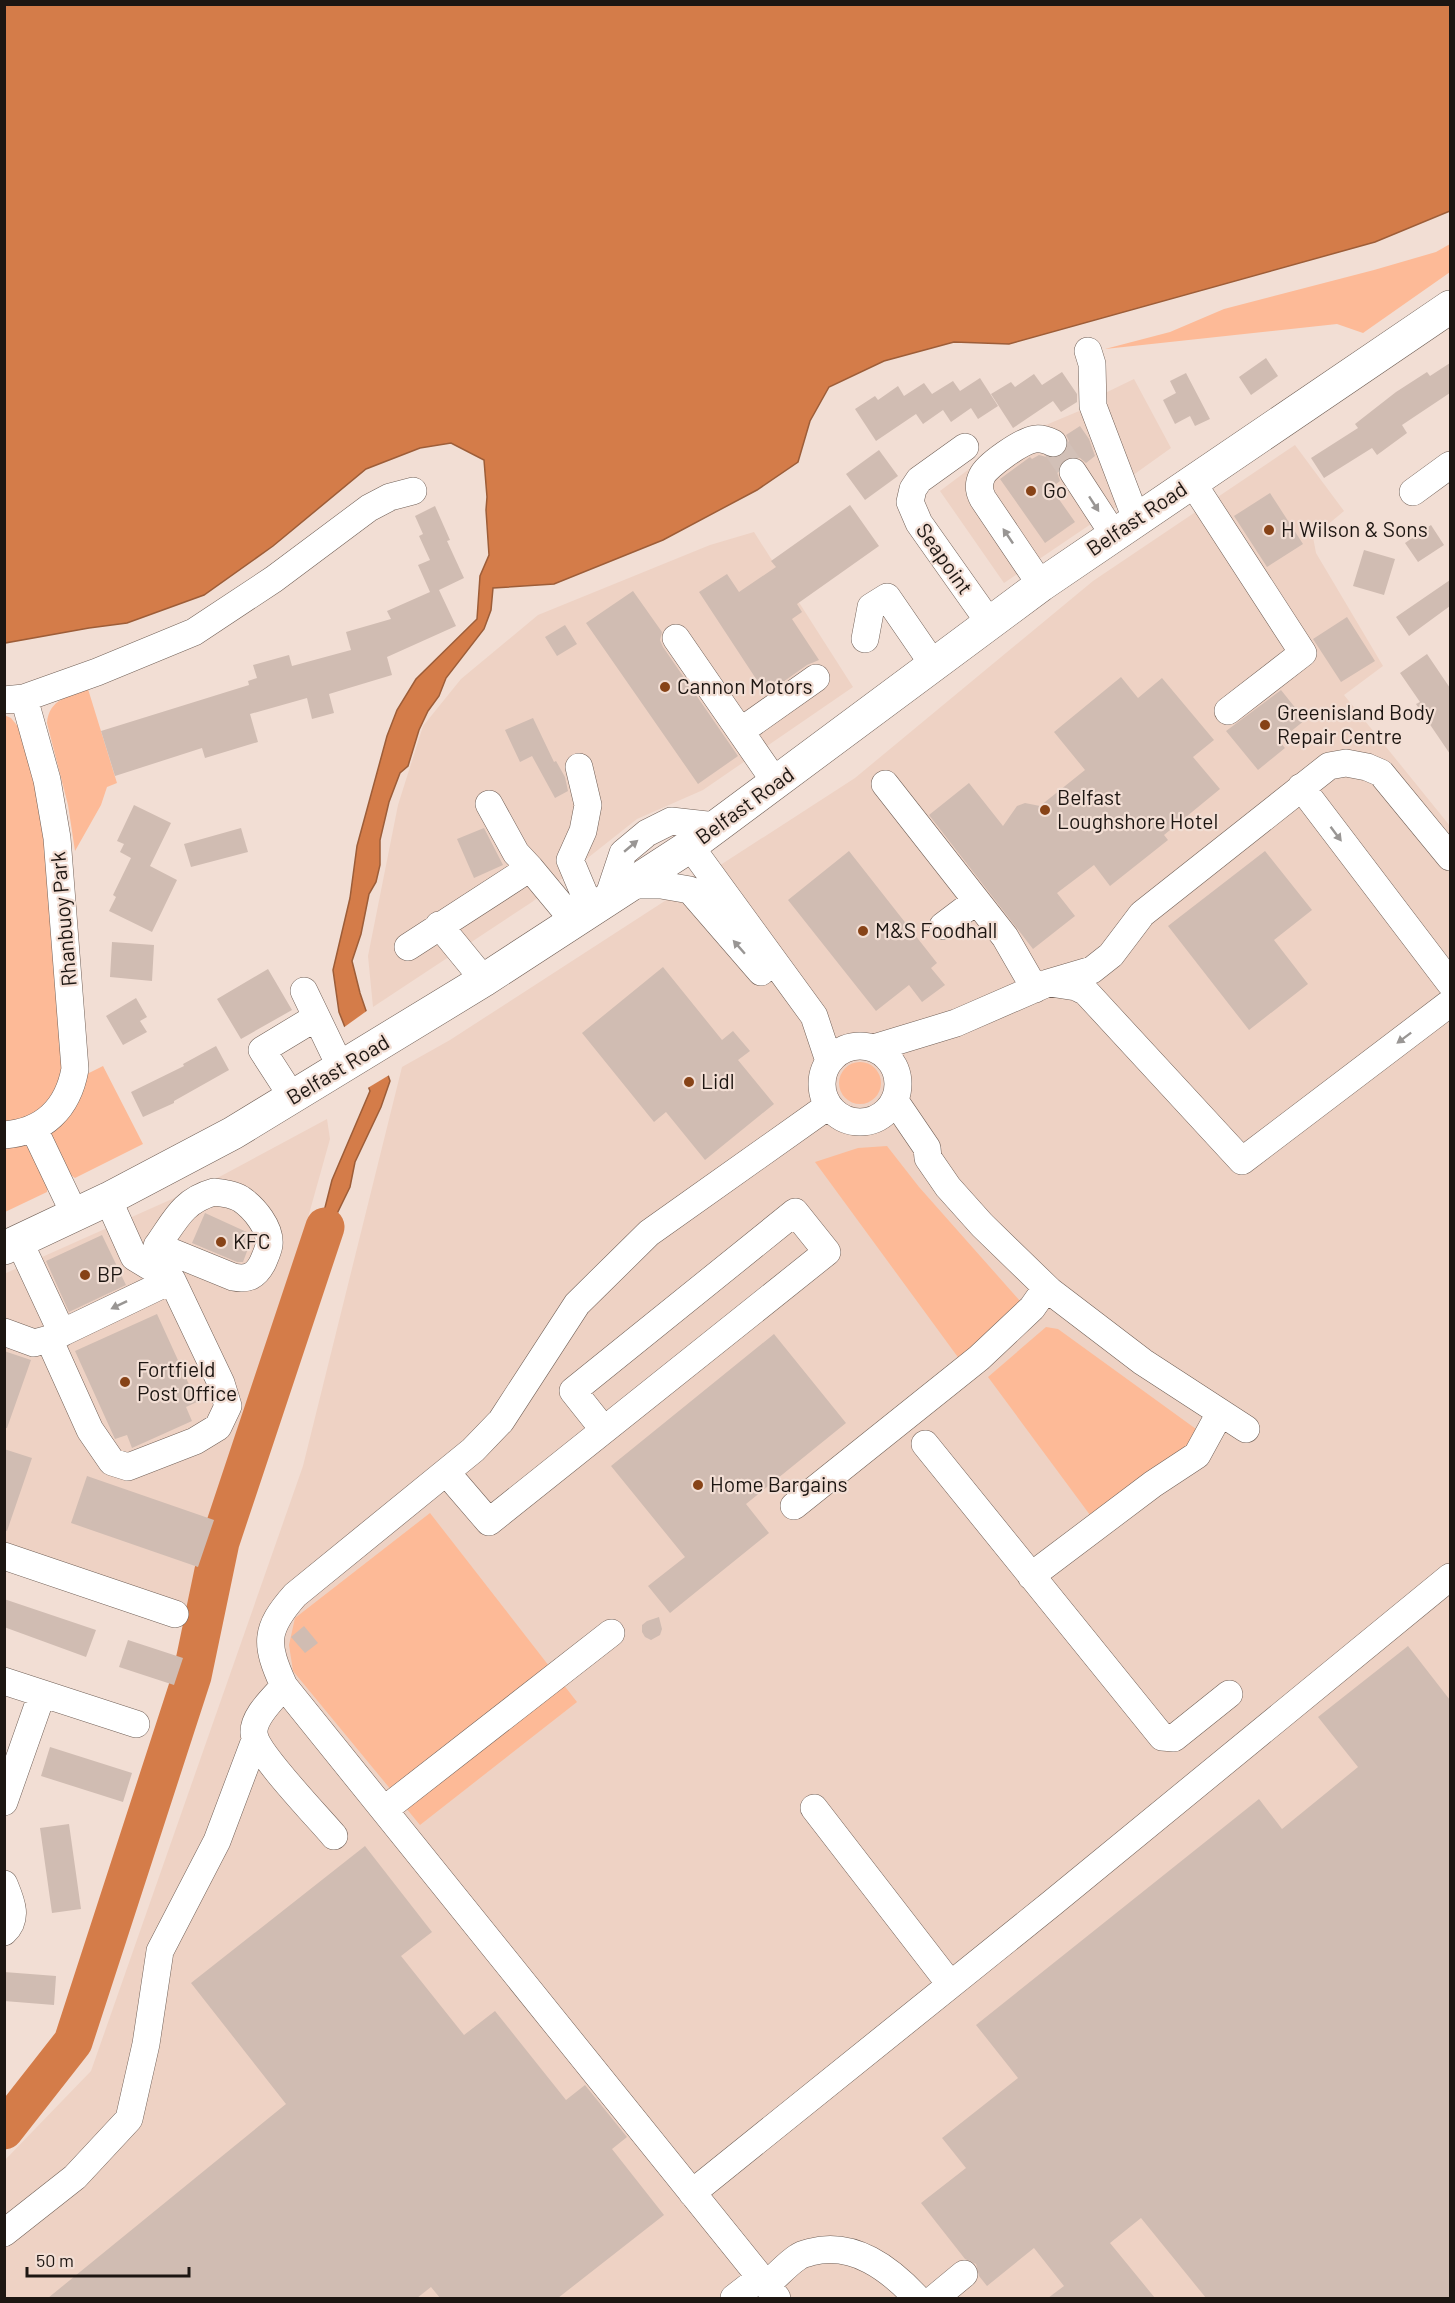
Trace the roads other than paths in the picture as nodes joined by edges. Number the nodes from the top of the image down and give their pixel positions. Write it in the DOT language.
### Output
graph roads {
  1 [pos="1450,308"];
  2 [pos="1088,351"];
  3 [pos="1053,443"];
  4 [pos="965,447"];
  5 [pos="1450,465"];
  6 [pos="1073,472"];
  7 [pos="1192,482"];
  8 [pos="413,491"];
  9 [pos="1413,492"];
  10 [pos="1125,527"];
  11 [pos="1041,585"];
  12 [pos="989,622"];
  13 [pos="676,638"];
  14 [pos="865,639"];
  15 [pos="933,664"];
  16 [pos="816,678"];
  17 [pos="14,699"];
  18 [pos="1228,711"];
  19 [pos="741,731"];
  20 [pos="579,767"];
  21 [pos="776,783"];
  22 [pos="885,784"];
  23 [pos="1301,787"];
  24 [pos="489,804"];
  25 [pos="716,826"];
  26 [pos="690,846"];
  27 [pos="1450,857"];
  28 [pos="530,868"];
  29 [pos="976,901"];
  30 [pos="600,904"];
  31 [pos="439,925"];
  32 [pos="943,926"];
  33 [pos="408,947"];
  34 [pos="484,980"];
  35 [pos="1089,981"];
  36 [pos="1450,983"];
  37 [pos="1042,986"];
  38 [pos="304,991"];
  39 [pos="1450,1003"];
  40 [pos="806,1005"];
  41 [pos="315,1018"];
  42 [pos="956,1023"];
  43 [pos="851,1052"];
  44 [pos="331,1063"];
  45 [pos="897,1095"];
  46 [pos="292,1098"];
  47 [pos="828,1106"];
  48 [pos="862,1123"];
  49 [pos="34,1129"];
  50 [pos="4,1135"];
  51 [pos="928,1158"];
  52 [pos="108,1199"];
  53 [pos="75,1215"];
  54 [pos="12,1244"];
  55 [pos="145,1251"];
  56 [pos="172,1280"];
  57 [pos="1046,1288"];
  58 [pos="4,1332"];
  59 [pos="55,1336"];
  60 [pos="1220,1413"];
  61 [pos="1246,1428"];
  62 [pos="604,1430"];
  63 [pos="925,1443"];
  64 [pos="446,1472"];
  65 [pos="794,1506"];
  66 [pos="4,1556"];
  67 [pos="1031,1576"];
  68 [pos="1450,1577"];
  69 [pos="175,1614"];
  70 [pos="611,1633"];
  71 [pos="4,1681"];
  72 [pos="284,1686"];
  73 [pos="42,1694"];
  74 [pos="1229,1694"];
  75 [pos="136,1725"];
  76 [pos="255,1740"];
  77 [pos="4,1802"];
  78 [pos="814,1808"];
  79 [pos="384,1810"];
  80 [pos="334,1836"];
  81 [pos="4,1884"];
  82 [pos="4,1932"];
  83 [pos="950,1984"];
  84 [pos="692,2193"];
  85 [pos="4,2233"];
  86 [pos="964,2274"];
  87 [pos="768,2287"];
  88 [pos="734,2298"];
  89 [pos="917,2298"];
  90 [pos="935,2298"];
  1 -- 7 [label="highway, Belfast Road"];
  2 -- 10 [label="street"];
  11 -- 3 [label="street, one-way"];
  4 -- 12 [label="street, Seapoint"];
  5 -- 9 [label="street"];
  6 -- 10 [label="street, one-way"];
  7 -- 10 [label="highway, Belfast Road"];
  7 -- 18 [label="street"];
  8 -- 17 [label="street, Rhanbuoy Park"];
  10 -- 11 [label="highway, Belfast Road"];
  11 -- 12 [label="highway, Belfast Road"];
  12 -- 15 [label="highway, Belfast Road"];
  13 -- 19 [label="street"];
  14 -- 15 [label="street"];
  15 -- 21 [label="highway, Belfast Road"];
  16 -- 19 [label="street"];
  17 -- 49 [label="street, Rhanbuoy Park"];
  19 -- 21 [label="street"];
  20 -- 30 [label="street"];
  21 -- 25 [label="highway, Belfast Road"];
  22 -- 29 [label="street"];
  23 -- 27 [label="street"];
  23 -- 35 [label="street"];
  23 -- 36 [label="street, one-way"];
  24 -- 28 [label="street"];
  25 -- 26 [label="highway, Belfast Road"];
  30 -- 25 [label="street, one-way"];
  26 -- 30 [label="highway, Belfast Road"];
  26 -- 40 [label="street"];
  28 -- 30 [label="street"];
  28 -- 31 [label="street"];
  29 -- 32 [label="street"];
  29 -- 37 [label="street"];
  30 -- 34 [label="highway, Belfast Road"];
  40 -- 30 [label="street, one-way"];
  31 -- 33 [label="street"];
  31 -- 34 [label="street"];
  34 -- 44 [label="highway, Belfast Road"];
  35 -- 37 [label="street"];
  39 -- 35 [label="street, one-way"];
  37 -- 42 [label="street"];
  38 -- 41 [label="street"];
  40 -- 43 [label="street"];
  41 -- 44 [label="street"];
  41 -- 46 [label="street"];
  42 -- 43 [label="street"];
  42 -- 45 [label="street"];
  43 -- 45 [label="street"];
  43 -- 47 [label="street"];
  44 -- 46 [label="highway, Belfast Road"];
  45 -- 48 [label="street"];
  45 -- 51 [label="street"];
  46 -- 52 [label="highway, Belfast Road"];
  47 -- 48 [label="street"];
  47 -- 64 [label="street"];
  48 -- 51 [label="street"];
  49 -- 50 [label="street, Rhanbuoy Park"];
  49 -- 53 [label="street"];
  51 -- 57 [label="street"];
  52 -- 53 [label="highway, Belfast Road"];
  52 -- 55 [label="street"];
  53 -- 54 [label="highway, Belfast Road"];
  54 -- 59 [label="street"];
  55 -- 55 [label="street"];
  55 -- 56 [label="street"];
  56 -- 59 [label="street, one-way"];
  56 -- 59 [label="street"];
  57 -- 60 [label="street"];
  57 -- 65 [label="street"];
  58 -- 59 [label="street"];
  60 -- 61 [label="street"];
  60 -- 67 [label="street"];
  62 -- 62 [label="street"];
  62 -- 64 [label="street"];
  63 -- 67 [label="street"];
  64 -- 72 [label="street"];
  66 -- 69 [label="street"];
  67 -- 74 [label="street"];
  68 -- 83 [label="street"];
  70 -- 79 [label="street"];
  71 -- 73 [label="street"];
  72 -- 76 [label="street"];
  72 -- 79 [label="street"];
  73 -- 75 [label="street"];
  73 -- 77 [label="street"];
  76 -- 80 [label="street"];
  76 -- 85 [label="street"];
  78 -- 83 [label="street"];
  79 -- 84 [label="street"];
  81 -- 82 [label="street"];
  83 -- 84 [label="street"];
  84 -- 87 [label="street"];
  86 -- 90 [label="street"];
  87 -- 88 [label="street"];
  87 -- 89 [label="street"];
}
